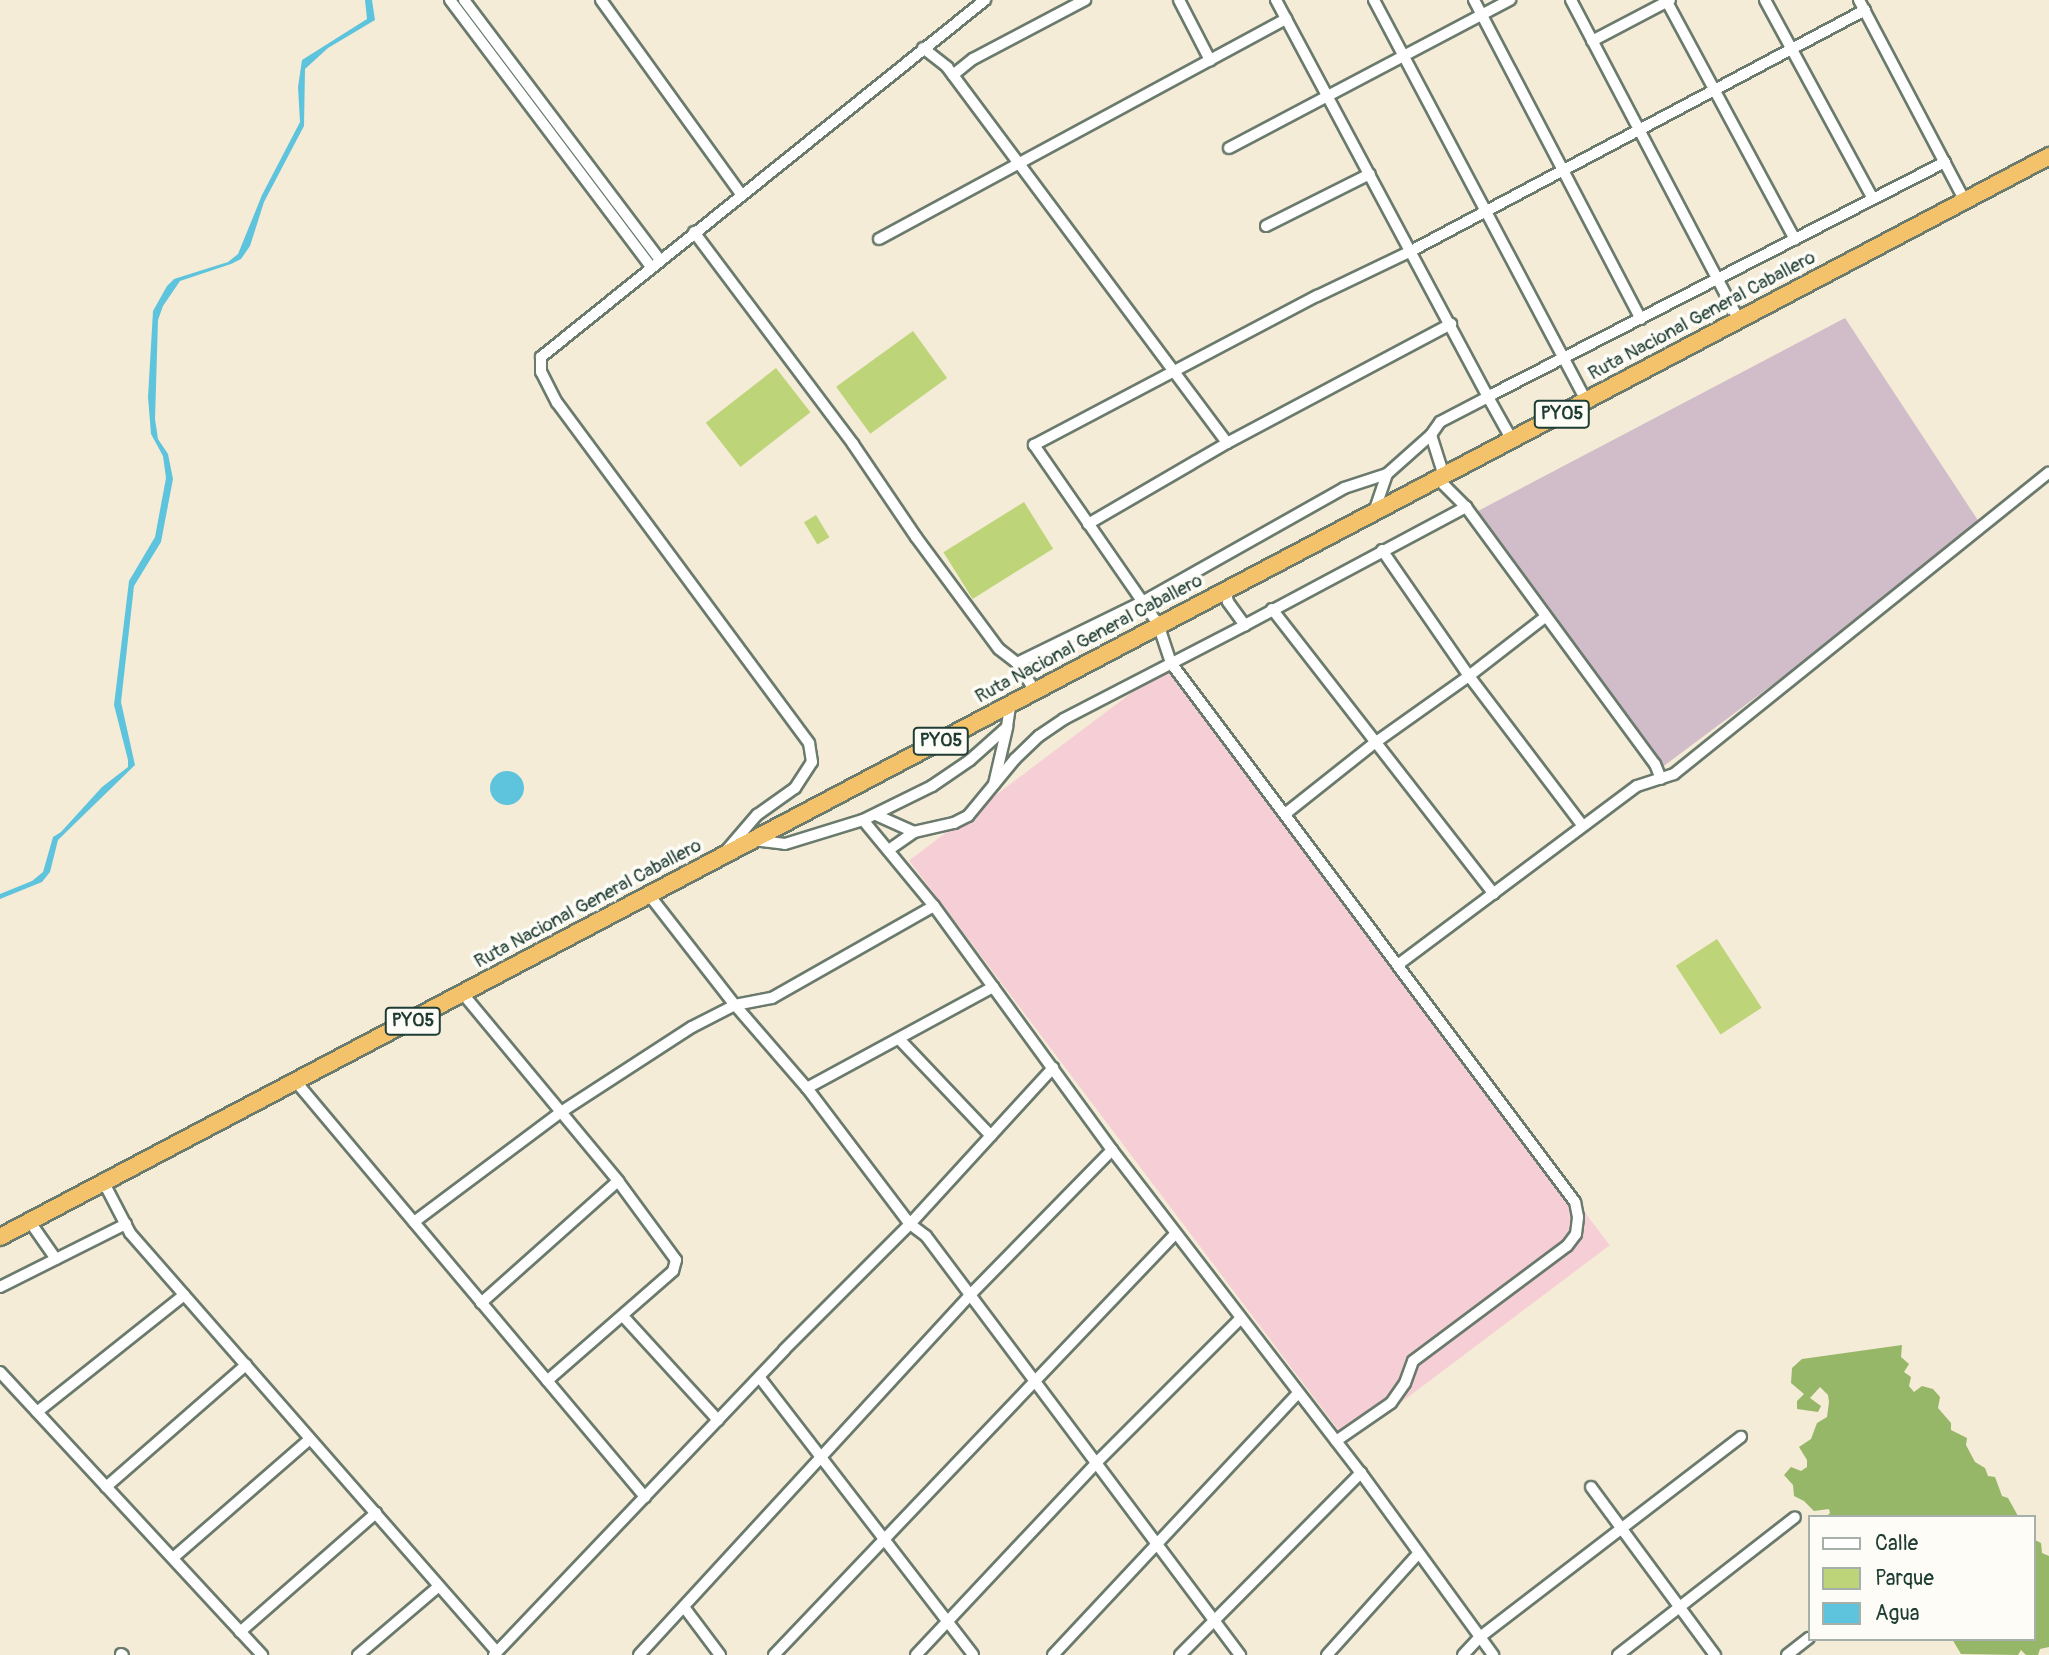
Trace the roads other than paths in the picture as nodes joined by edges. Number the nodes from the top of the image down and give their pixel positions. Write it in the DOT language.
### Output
graph roads {
  1 [pos="450,0"];
  2 [pos="464,0"];
  3 [pos="601,0"];
  4 [pos="985,0"];
  5 [pos="1085,0"];
  6 [pos="1179,0"];
  7 [pos="1276,0"];
  8 [pos="1374,0"];
  9 [pos="1474,0"];
  10 [pos="1510,0"];
  11 [pos="1571,0"];
  12 [pos="1668,0"];
  13 [pos="1765,0"];
  14 [pos="1862,5"];
  15 [pos="1481,15"];
  16 [pos="1286,19"];
  17 [pos="1592,41"];
  18 [pos="923,48"];
  19 [pos="1791,49"];
  20 [pos="1403,55"];
  21 [pos="1210,60"];
  22 [pos="953,75"];
  23 [pos="1714,90"];
  24 [pos="1327,94"];
  25 [pos="1639,130"];
  26 [pos="1229,148"];
  27 [pos="2049,156"];
  28 [pos="1945,162"];
  29 [pos="1019,163"];
  30 [pos="1562,170"];
  31 [pos="1370,174"];
  32 [pos="741,194"];
  33 [pos="1873,199"];
  34 [pos="1965,201"];
  35 [pos="1486,211"];
  36 [pos="1266,226"];
  37 [pos="694,232"];
  38 [pos="879,239"];
  39 [pos="1794,240"];
  40 [pos="1411,251"];
  41 [pos="656,263"];
  42 [pos="1718,279"];
  43 [pos="1641,318"];
  44 [pos="1739,320"];
  45 [pos="1451,324"];
  46 [pos="1563,359"];
  47 [pos="1177,372"];
  48 [pos="1488,397"];
  49 [pos="1586,401"];
  50 [pos="1431,435"];
  51 [pos="1511,440"];
  52 [pos="1227,443"];
  53 [pos="2049,473"];
  54 [pos="1387,474"];
  55 [pos="1441,478"];
  56 [pos="1466,507"];
  57 [pos="1374,512"];
  58 [pos="1088,524"];
  59 [pos="1382,550"];
  60 [pos="1225,589"];
  61 [pos="1142,602"];
  62 [pos="1272,609"];
  63 [pos="1545,617"];
  64 [pos="1158,624"];
  65 [pos="1245,625"];
  66 [pos="1017,663"];
  67 [pos="1171,663"];
  68 [pos="1469,676"];
  69 [pos="1035,691"];
  70 [pos="1010,705"];
  71 [pos="1007,727"];
  72 [pos="1376,742"];
  73 [pos="1661,779"];
  74 [pos="993,787"];
  75 [pos="1286,814"];
  76 [pos="876,815"];
  77 [pos="863,820"];
  78 [pos="1583,826"];
  79 [pos="914,832"];
  80 [pos="753,839"];
  81 [pos="890,849"];
  82 [pos="722,856"];
  83 [pos="1494,894"];
  84 [pos="650,896"];
  85 [pos="934,906"];
  86 [pos="1399,964"];
  87 [pos="993,987"];
  88 [pos="464,994"];
  89 [pos="735,1005"];
  90 [pos="900,1040"];
  91 [pos="1053,1069"];
  92 [pos="297,1083"];
  93 [pos="807,1088"];
  94 [pos="561,1112"];
  95 [pos="991,1136"];
  96 [pos="1112,1150"];
  97 [pos="618,1181"];
  98 [pos="104,1183"];
  99 [pos="30,1222"];
  100 [pos="414,1222"];
  101 [pos="126,1224"];
  102 [pos="910,1224"];
  103 [pos="1175,1234"];
  104 [pos="0,1237"];
  105 [pos="56,1259"];
  106 [pos="0,1287"];
  107 [pos="970,1294"];
  108 [pos="184,1295"];
  109 [pos="481,1303"];
  110 [pos="623,1316"];
  111 [pos="1240,1319"];
  112 [pos="246,1365"];
  113 [pos="0,1372"];
  114 [pos="760,1378"];
  115 [pos="1034,1380"];
  116 [pos="547,1381"];
  117 [pos="1298,1393"];
  118 [pos="37,1412"];
  119 [pos="718,1420"];
  120 [pos="1741,1437"];
  121 [pos="310,1439"];
  122 [pos="1336,1441"];
  123 [pos="821,1458"];
  124 [pos="1098,1461"];
  125 [pos="1361,1473"];
  126 [pos="106,1487"];
  127 [pos="1591,1487"];
  128 [pos="645,1497"];
  129 [pos="376,1513"];
  130 [pos="1796,1517"];
  131 [pos="1622,1528"];
  132 [pos="885,1536"];
  133 [pos="1158,1543"];
  134 [pos="1419,1553"];
  135 [pos="173,1558"];
  136 [pos="439,1586"];
  137 [pos="684,1606"];
  138 [pos="1680,1607"];
  139 [pos="947,1620"];
  140 [pos="1214,1620"];
  141 [pos="240,1632"];
  142 [pos="1480,1637"];
  143 [pos="1808,1639"];
  144 [pos="496,1654"];
  145 [pos="262,1655"];
  146 [pos="358,1655"];
  147 [pos="639,1655"];
  148 [pos="720,1655"];
  149 [pos="774,1655"];
  150 [pos="916,1655"];
  151 [pos="973,1655"];
  152 [pos="1053,1655"];
  153 [pos="1180,1655"];
  154 [pos="1240,1655"];
  155 [pos="1327,1655"];
  156 [pos="1463,1655"];
  157 [pos="1493,1655"];
  158 [pos="1618,1655"];
  159 [pos="1715,1655"];
  160 [pos="1787,1655"];
  1 -- 41 [label="street"];
  2 -- 41 [label="street"];
  3 -- 32 [label="street"];
  4 -- 18 [label="street"];
  5 -- 22 [label="street"];
  6 -- 21 [label="street"];
  7 -- 16 [label="street"];
  8 -- 20 [label="street"];
  9 -- 15 [label="street"];
  10 -- 15 [label="street"];
  11 -- 17 [label="street"];
  12 -- 17 [label="street"];
  12 -- 23 [label="street"];
  13 -- 19 [label="street"];
  14 -- 19 [label="street"];
  14 -- 28 [label="street"];
  15 -- 20 [label="street"];
  15 -- 30 [label="street"];
  16 -- 21 [label="street"];
  16 -- 24 [label="street"];
  17 -- 25 [label="street"];
  18 -- 22 [label="street"];
  18 -- 32 [label="street"];
  19 -- 23 [label="street"];
  19 -- 33 [label="street"];
  20 -- 24 [label="street"];
  20 -- 35 [label="street"];
  21 -- 29 [label="street"];
  22 -- 29 [label="street"];
  23 -- 25 [label="street"];
  23 -- 39 [label="street"];
  24 -- 26 [label="street"];
  24 -- 31 [label="street"];
  25 -- 30 [label="street"];
  25 -- 42 [label="street"];
  27 -- 34 [label="highway, Ruta Nacional General Caballero / PY05"];
  28 -- 33 [label="street"];
  28 -- 34 [label="street"];
  29 -- 38 [label="street"];
  29 -- 47 [label="street"];
  30 -- 35 [label="street"];
  30 -- 43 [label="street"];
  31 -- 36 [label="street"];
  31 -- 40 [label="street"];
  32 -- 37 [label="street"];
  33 -- 39 [label="street"];
  34 -- 44 [label="highway, Ruta Nacional General Caballero / PY05"];
  35 -- 40 [label="street"];
  35 -- 46 [label="street"];
  37 -- 41 [label="street"];
  37 -- 66 [label="street"];
  39 -- 42 [label="street"];
  40 -- 45 [label="street"];
  40 -- 47 [label="street"];
  41 -- 82 [label="street"];
  42 -- 43 [label="street"];
  42 -- 44 [label="street"];
  43 -- 46 [label="street"];
  44 -- 49 [label="highway, Ruta Nacional General Caballero / PY05"];
  45 -- 48 [label="street"];
  45 -- 52 [label="street"];
  46 -- 48 [label="street"];
  46 -- 49 [label="street"];
  47 -- 52 [label="street"];
  47 -- 58 [label="street"];
  48 -- 50 [label="street"];
  48 -- 51 [label="street"];
  49 -- 51 [label="highway, Ruta Nacional General Caballero / PY05"];
  50 -- 54 [label="street"];
  50 -- 55 [label="street"];
  51 -- 55 [label="highway, Ruta Nacional General Caballero / PY05"];
  52 -- 58 [label="street"];
  53 -- 73 [label="street"];
  54 -- 57 [label="street"];
  54 -- 61 [label="street"];
  55 -- 56 [label="street"];
  55 -- 57 [label="highway, Ruta Nacional General Caballero / PY05"];
  56 -- 59 [label="street"];
  56 -- 63 [label="street"];
  57 -- 60 [label="highway, Ruta Nacional General Caballero / PY05"];
  58 -- 61 [label="street"];
  59 -- 62 [label="street"];
  59 -- 68 [label="street"];
  60 -- 64 [label="highway, Ruta Nacional General Caballero / PY05"];
  60 -- 65 [label="street"];
  61 -- 64 [label="street"];
  61 -- 66 [label="street"];
  62 -- 65 [label="street"];
  62 -- 72 [label="street"];
  63 -- 68 [label="street"];
  63 -- 73 [label="street"];
  64 -- 67 [label="street"];
  64 -- 69 [label="highway, Ruta Nacional General Caballero / PY05"];
  65 -- 67 [label="street"];
  66 -- 69 [label="street"];
  67 -- 74 [label="street"];
  67 -- 75 [label="street"];
  68 -- 72 [label="street"];
  68 -- 78 [label="street"];
  69 -- 70 [label="highway, Ruta Nacional General Caballero / PY05"];
  70 -- 71 [label="street"];
  70 -- 80 [label="highway, Ruta Nacional General Caballero / PY05"];
  71 -- 74 [label="street"];
  71 -- 76 [label="street"];
  72 -- 75 [label="street"];
  72 -- 83 [label="street"];
  73 -- 78 [label="street"];
  74 -- 79 [label="street"];
  75 -- 86 [label="street"];
  76 -- 77 [label="street"];
  76 -- 79 [label="street"];
  77 -- 80 [label="street"];
  77 -- 81 [label="street"];
  78 -- 83 [label="street"];
  79 -- 81 [label="street"];
  80 -- 82 [label="highway, Ruta Nacional General Caballero / PY05"];
  81 -- 85 [label="street"];
  82 -- 84 [label="highway, Ruta Nacional General Caballero / PY05"];
  83 -- 86 [label="street"];
  84 -- 88 [label="highway, Ruta Nacional General Caballero / PY05"];
  84 -- 89 [label="street"];
  85 -- 87 [label="street"];
  85 -- 89 [label="street"];
  86 -- 122 [label="street"];
  87 -- 90 [label="street"];
  87 -- 91 [label="street"];
  88 -- 92 [label="highway, Ruta Nacional General Caballero / PY05"];
  88 -- 94 [label="street"];
  89 -- 93 [label="street"];
  89 -- 94 [label="street"];
  90 -- 93 [label="street"];
  90 -- 95 [label="street"];
  91 -- 95 [label="street"];
  91 -- 96 [label="street"];
  92 -- 98 [label="highway, Ruta Nacional General Caballero / PY05"];
  92 -- 100 [label="street"];
  93 -- 102 [label="street"];
  94 -- 97 [label="street"];
  94 -- 100 [label="street"];
  95 -- 102 [label="street"];
  96 -- 103 [label="street"];
  96 -- 107 [label="street"];
  97 -- 109 [label="street"];
  97 -- 110 [label="street"];
  98 -- 99 [label="highway, Ruta Nacional General Caballero / PY05"];
  98 -- 101 [label="street"];
  99 -- 104 [label="highway, Ruta Nacional General Caballero / PY05"];
  99 -- 105 [label="street"];
  100 -- 109 [label="street"];
  101 -- 105 [label="street"];
  101 -- 108 [label="street"];
  102 -- 107 [label="street"];
  102 -- 114 [label="street"];
  103 -- 111 [label="street"];
  103 -- 115 [label="street"];
  105 -- 106 [label="street"];
  107 -- 115 [label="street"];
  107 -- 123 [label="street"];
  108 -- 112 [label="street"];
  108 -- 118 [label="street"];
  109 -- 116 [label="street"];
  110 -- 116 [label="street"];
  110 -- 119 [label="street"];
  111 -- 117 [label="street"];
  111 -- 124 [label="street"];
  112 -- 121 [label="street"];
  112 -- 126 [label="street"];
  113 -- 118 [label="street"];
  114 -- 119 [label="street"];
  114 -- 123 [label="street"];
  115 -- 124 [label="street"];
  115 -- 132 [label="street"];
  116 -- 128 [label="street"];
  117 -- 122 [label="street"];
  117 -- 133 [label="street"];
  118 -- 126 [label="street"];
  119 -- 128 [label="street"];
  120 -- 131 [label="street"];
  121 -- 129 [label="street"];
  121 -- 135 [label="street"];
  122 -- 125 [label="street"];
  123 -- 132 [label="street"];
  123 -- 137 [label="street"];
  124 -- 133 [label="street"];
  124 -- 139 [label="street"];
  125 -- 134 [label="street"];
  125 -- 140 [label="street"];
  126 -- 135 [label="street"];
  127 -- 131 [label="street"];
  128 -- 144 [label="street"];
  129 -- 136 [label="street"];
  129 -- 141 [label="street"];
  130 -- 138 [label="street"];
  131 -- 138 [label="street"];
  131 -- 142 [label="street"];
  132 -- 139 [label="street"];
  132 -- 149 [label="street"];
  133 -- 140 [label="street"];
  133 -- 152 [label="street"];
  134 -- 142 [label="street"];
  134 -- 155 [label="street"];
  135 -- 141 [label="street"];
  136 -- 144 [label="street"];
  136 -- 146 [label="street"];
  137 -- 147 [label="street"];
  137 -- 148 [label="street"];
  138 -- 158 [label="street"];
  138 -- 159 [label="street"];
  139 -- 150 [label="street"];
  139 -- 151 [label="street"];
  140 -- 153 [label="street"];
  140 -- 154 [label="street"];
  141 -- 145 [label="street"];
  142 -- 156 [label="street"];
  142 -- 157 [label="street"];
  143 -- 160 [label="street"];
}
